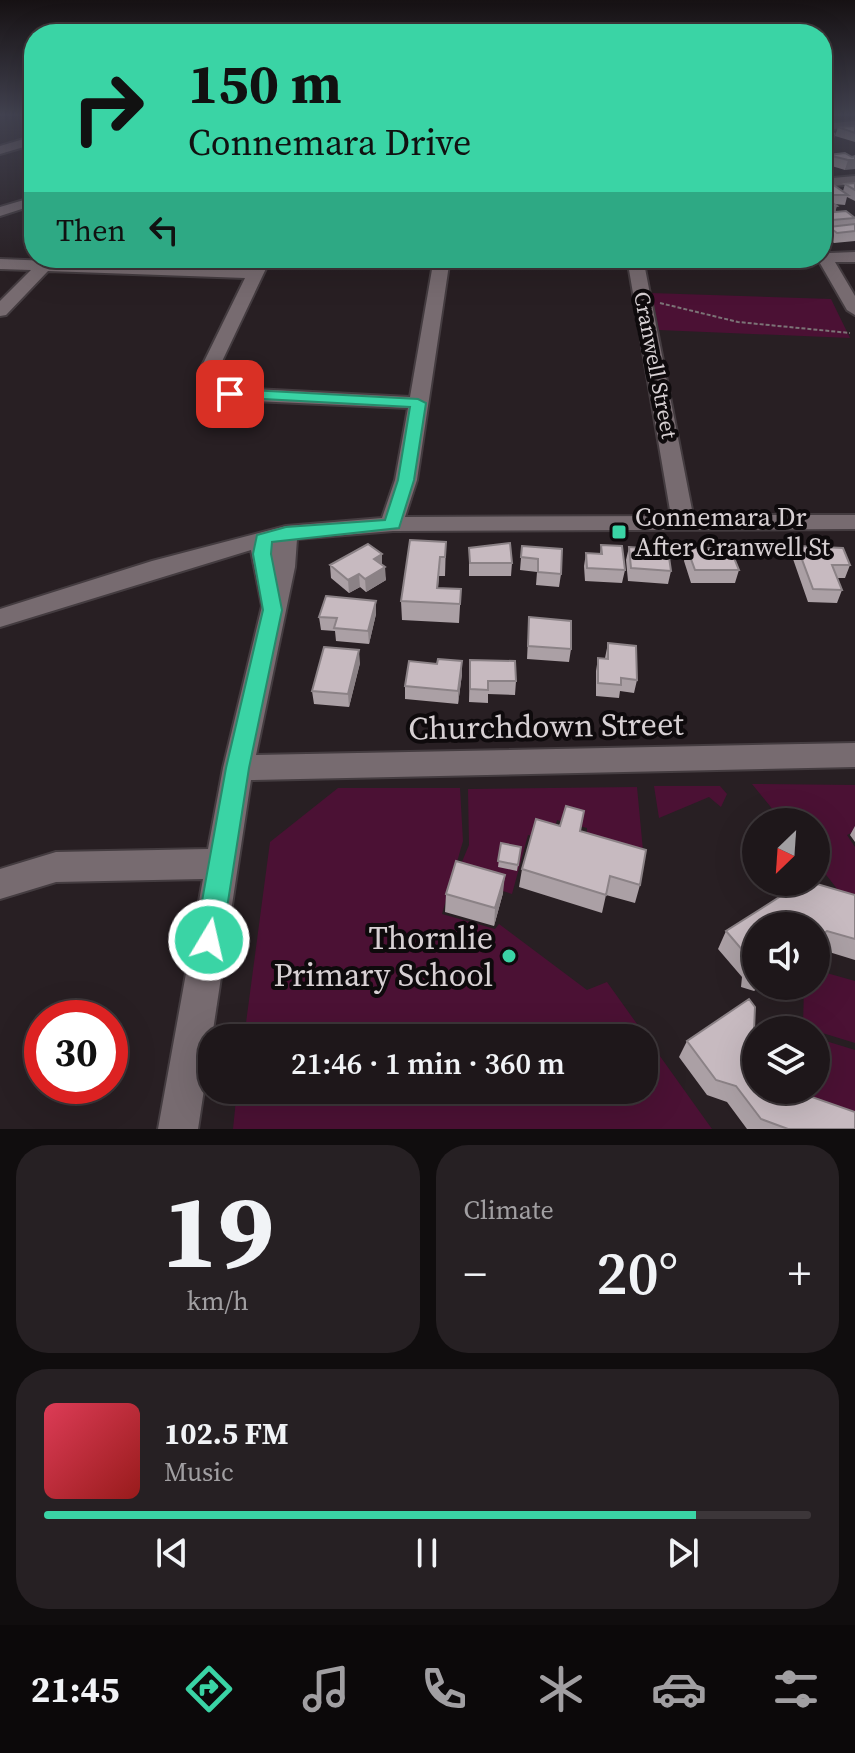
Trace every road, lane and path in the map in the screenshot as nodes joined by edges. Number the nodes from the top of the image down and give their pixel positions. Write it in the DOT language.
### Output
graph roads {
  1 [pos="855,180"];
  2 [pos="832,182"];
  3 [pos="24,204"];
  4 [pos="0,212"];
  5 [pos="832,256"];
  6 [pos="855,257"];
  7 [pos="0,264"];
  8 [pos="24,265"];
  9 [pos="42,268"];
  10 [pos="258,268"];
  11 [pos="440,268"];
  12 [pos="637,268"];
  13 [pos="831,268"];
  14 [pos="645,302"];
  15 [pos="855,310"];
  16 [pos="0,311"];
  17 [pos="850,333"];
  18 [pos="418,403"];
  19 [pos="855,522"];
  20 [pos="695,523"];
  21 [pos="403,524"];
  22 [pos="275,536"];
  23 [pos="0,618"];
  24 [pos="855,755"];
  25 [pos="238,768"];
  26 [pos="221,864"];
  27 [pos="0,884"];
  28 [pos="178,1129"];
  1 -- 2 [label="street"];
  3 -- 4 [label="street"];
  5 -- 6 [label="street"];
  7 -- 8 [label="street"];
  9 -- 16 [label="street"];
  10 -- 18 [label="street"];
  11 -- 18 [label="street"];
  12 -- 14 [label="street, Cranwell Street"];
  13 -- 15 [label="street"];
  14 -- 17 [label="path"];
  14 -- 20 [label="street, Cranwell Street"];
  18 -- 21 [label="street"];
  19 -- 20 [label="street"];
  20 -- 21 [label="street"];
  21 -- 22 [label="street"];
  22 -- 23 [label="street"];
  22 -- 25 [label="street"];
  24 -- 25 [label="street, Churchdown Street"];
  25 -- 26 [label="street"];
  26 -- 27 [label="street"];
  26 -- 28 [label="street"];
}
